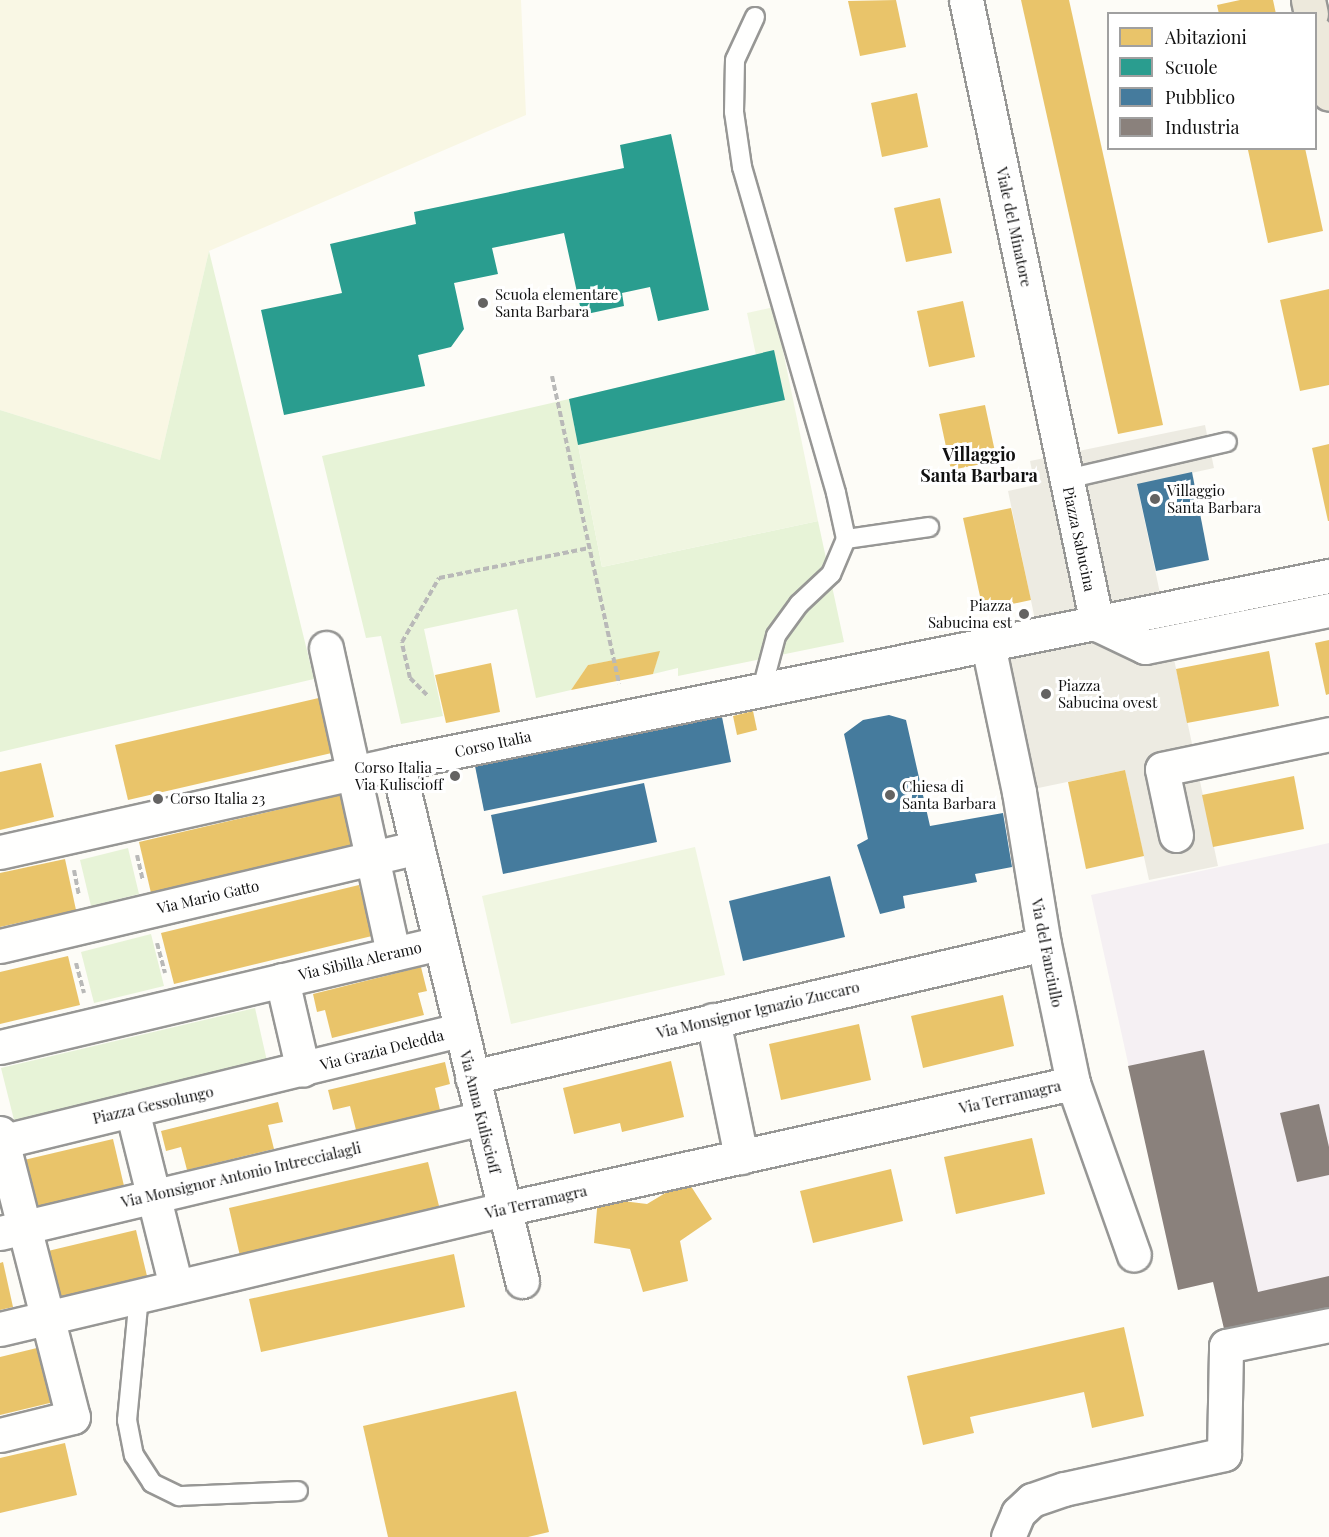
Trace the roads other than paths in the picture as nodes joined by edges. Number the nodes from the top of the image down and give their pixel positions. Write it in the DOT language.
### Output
graph roads {
  1 [pos="966,0"];
  2 [pos="755,17"];
  3 [pos="1317,38"];
  4 [pos="1329,93"];
  5 [pos="1227,442"];
  6 [pos="1064,467"];
  7 [pos="929,527"];
  8 [pos="846,539"];
  9 [pos="1329,576"];
  10 [pos="1329,610"];
  11 [pos="1097,624"];
  12 [pos="1167,625"];
  13 [pos="988,645"];
  14 [pos="326,648"];
  15 [pos="762,689"];
  16 [pos="1329,734"];
  17 [pos="397,763"];
  18 [pos="354,773"];
  19 [pos="1176,835"];
  20 [pos="416,848"];
  21 [pos="0,852"];
  22 [pos="372,858"];
  23 [pos="439,943"];
  24 [pos="1044,944"];
  25 [pos="0,946"];
  26 [pos="393,954"];
  27 [pos="282,980"];
  28 [pos="713,1020"];
  29 [pos="460,1030"];
  30 [pos="0,1047"];
  31 [pos="303,1070"];
  32 [pos="472,1077"];
  33 [pos="1073,1083"];
  34 [pos="132,1110"];
  35 [pos="482,1118"];
  36 [pos="1,1139"];
  37 [pos="741,1157"];
  38 [pos="153,1196"];
  39 [pos="504,1209"];
  40 [pos="12,1230"];
  41 [pos="1134,1255"];
  42 [pos="522,1281"];
  43 [pos="176,1287"];
  44 [pos="139,1296"];
  45 [pos="48,1318"];
  46 [pos="1329,1325"];
  47 [pos="0,1329"];
  48 [pos="0,1435"];
  49 [pos="298,1491"];
  50 [pos="1008,1537"];
  1 -- 6 [label="street, Viale del Minatore"];
  2 -- 8 [label="lane"];
  3 -- 4 [label="main road"];
  5 -- 6 [label="lane"];
  6 -- 11 [label="street, Piazza Sabucina"];
  7 -- 8 [label="lane"];
  8 -- 15 [label="lane"];
  9 -- 12 [label="street"];
  10 -- 12 [label="street"];
  11 -- 12 [label="street, Corso Italia"];
  11 -- 13 [label="street, Corso Italia"];
  13 -- 15 [label="street, Corso Italia"];
  13 -- 24 [label="street, Via del Fanciullo"];
  14 -- 18 [label="street"];
  15 -- 17 [label="street, Corso Italia"];
  16 -- 19 [label="street"];
  17 -- 18 [label="street, Corso Italia"];
  17 -- 20 [label="street, Via Anna Kuliscioff"];
  18 -- 21 [label="street, Corso Italia"];
  18 -- 22 [label="street"];
  20 -- 22 [label="street, Via Mario Gatto"];
  20 -- 23 [label="street, Via Anna Kuliscioff"];
  22 -- 25 [label="street, Via Mario Gatto"];
  22 -- 26 [label="street"];
  23 -- 26 [label="street, Via Sibilla Aleramo"];
  23 -- 29 [label="street, Via Anna Kuliscioff"];
  24 -- 28 [label="street, Via Monsignor Ignazio Zuccaro"];
  24 -- 33 [label="street, Via del Fanciullo"];
  26 -- 27 [label="street, Via Sibilla Aleramo"];
  27 -- 30 [label="street"];
  27 -- 31 [label="street"];
  28 -- 32 [label="street, Via Monsignor Ignazio Zuccaro"];
  28 -- 37 [label="street"];
  29 -- 31 [label="street, Via Grazia Deledda"];
  29 -- 32 [label="street, Via Anna Kuliscioff"];
  31 -- 34 [label="street, Piazza Gessolungo"];
  32 -- 35 [label="street, Via Anna Kuliscioff"];
  33 -- 37 [label="street, Via Terramagra"];
  33 -- 41 [label="street, Via del Fanciullo"];
  34 -- 36 [label="street, Piazza Gessolungo"];
  34 -- 38 [label="street"];
  35 -- 38 [label="street, Via Monsignor Antonio Intreccialagli"];
  35 -- 39 [label="street, Via Anna Kuliscioff"];
  36 -- 40 [label="street"];
  37 -- 39 [label="street, Via Terramagra"];
  38 -- 40 [label="street, Via Monsignor Antonio Intreccialagli"];
  38 -- 43 [label="street"];
  39 -- 42 [label="street, Via Anna Kuliscioff"];
  39 -- 43 [label="street, Via Terramagra"];
  40 -- 45 [label="street"];
  43 -- 44 [label="street, Via Terramagra"];
  44 -- 45 [label="street, Via Terramagra"];
  44 -- 49 [label="lane"];
  45 -- 47 [label="street, Via Terramagra"];
  45 -- 48 [label="street"];
  46 -- 50 [label="street"];
}
